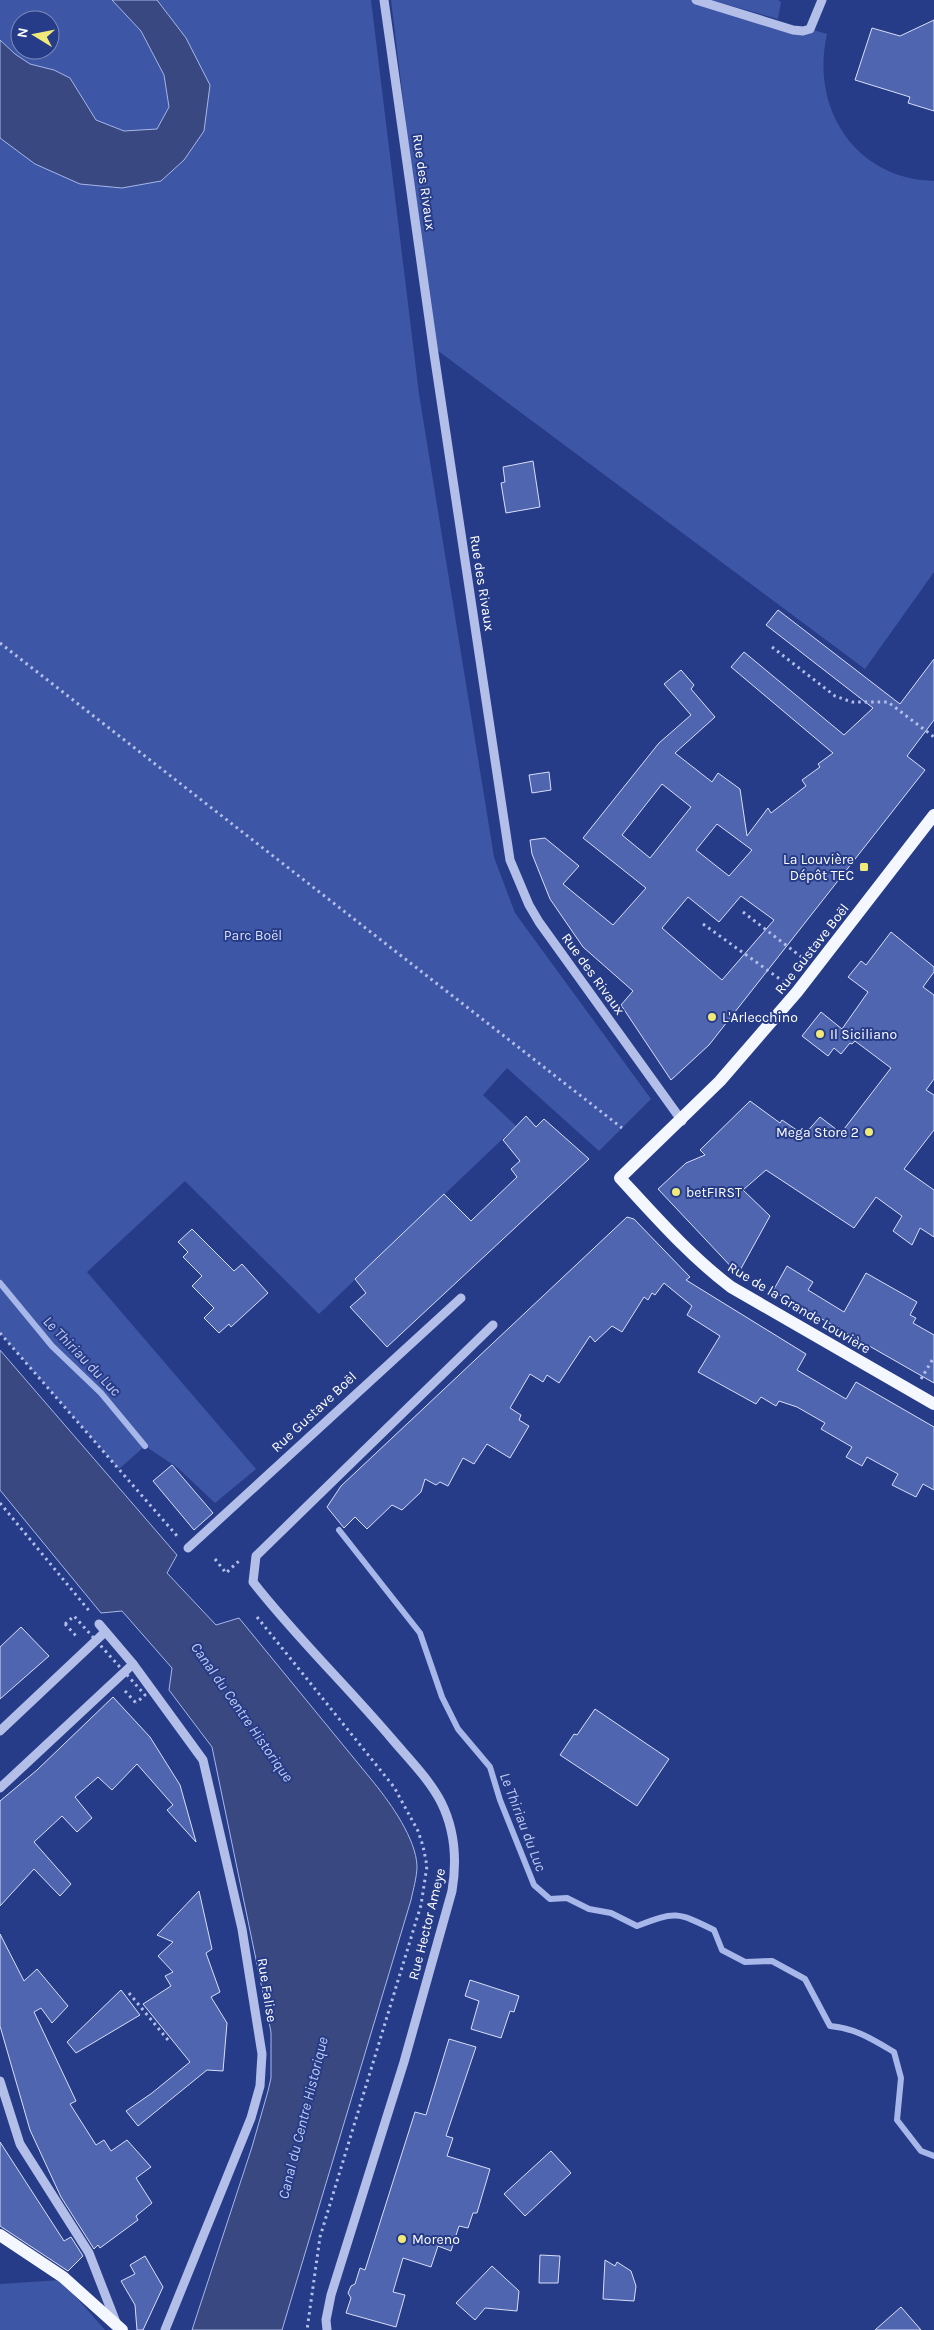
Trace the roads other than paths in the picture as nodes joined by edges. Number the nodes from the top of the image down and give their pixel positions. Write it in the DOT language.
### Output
graph roads {
  1 [pos="384,0"];
  2 [pos="696,0"];
  3 [pos="822,0"];
  4 [pos="934,815"];
  5 [pos="682,1121"];
  6 [pos="620,1178"];
  7 [pos="461,1298"];
  8 [pos="493,1325"];
  9 [pos="934,1404"];
  10 [pos="188,1548"];
  11 [pos="99,1624"];
  12 [pos="105,1632"];
  13 [pos="133,1664"];
  14 [pos="0,1731"];
  15 [pos="0,1788"];
  16 [pos="0,2081"];
  17 [pos="0,2235"];
  18 [pos="120,2329"];
  19 [pos="165,2330"];
  20 [pos="327,2330"];
  1 -- 5 [label="street, Rue des Rivaux"];
  2 -- 3 [label="street"];
  4 -- 5 [label="main road, Rue Gustave Boël"];
  5 -- 6 [label="main road, Rue Gustave Boël"];
  6 -- 9 [label="main road, Rue de la Grande Louvière"];
  7 -- 10 [label="street, Rue Gustave Boël"];
  8 -- 20 [label="street, Rue Hector Ameye"];
  11 -- 12 [label="street"];
  12 -- 13 [label="street, Rue Falise"];
  12 -- 14 [label="street"];
  13 -- 15 [label="street"];
  13 -- 19 [label="street, Rue Falise"];
  16 -- 18 [label="street"];
  17 -- 18 [label="main road"];
}
